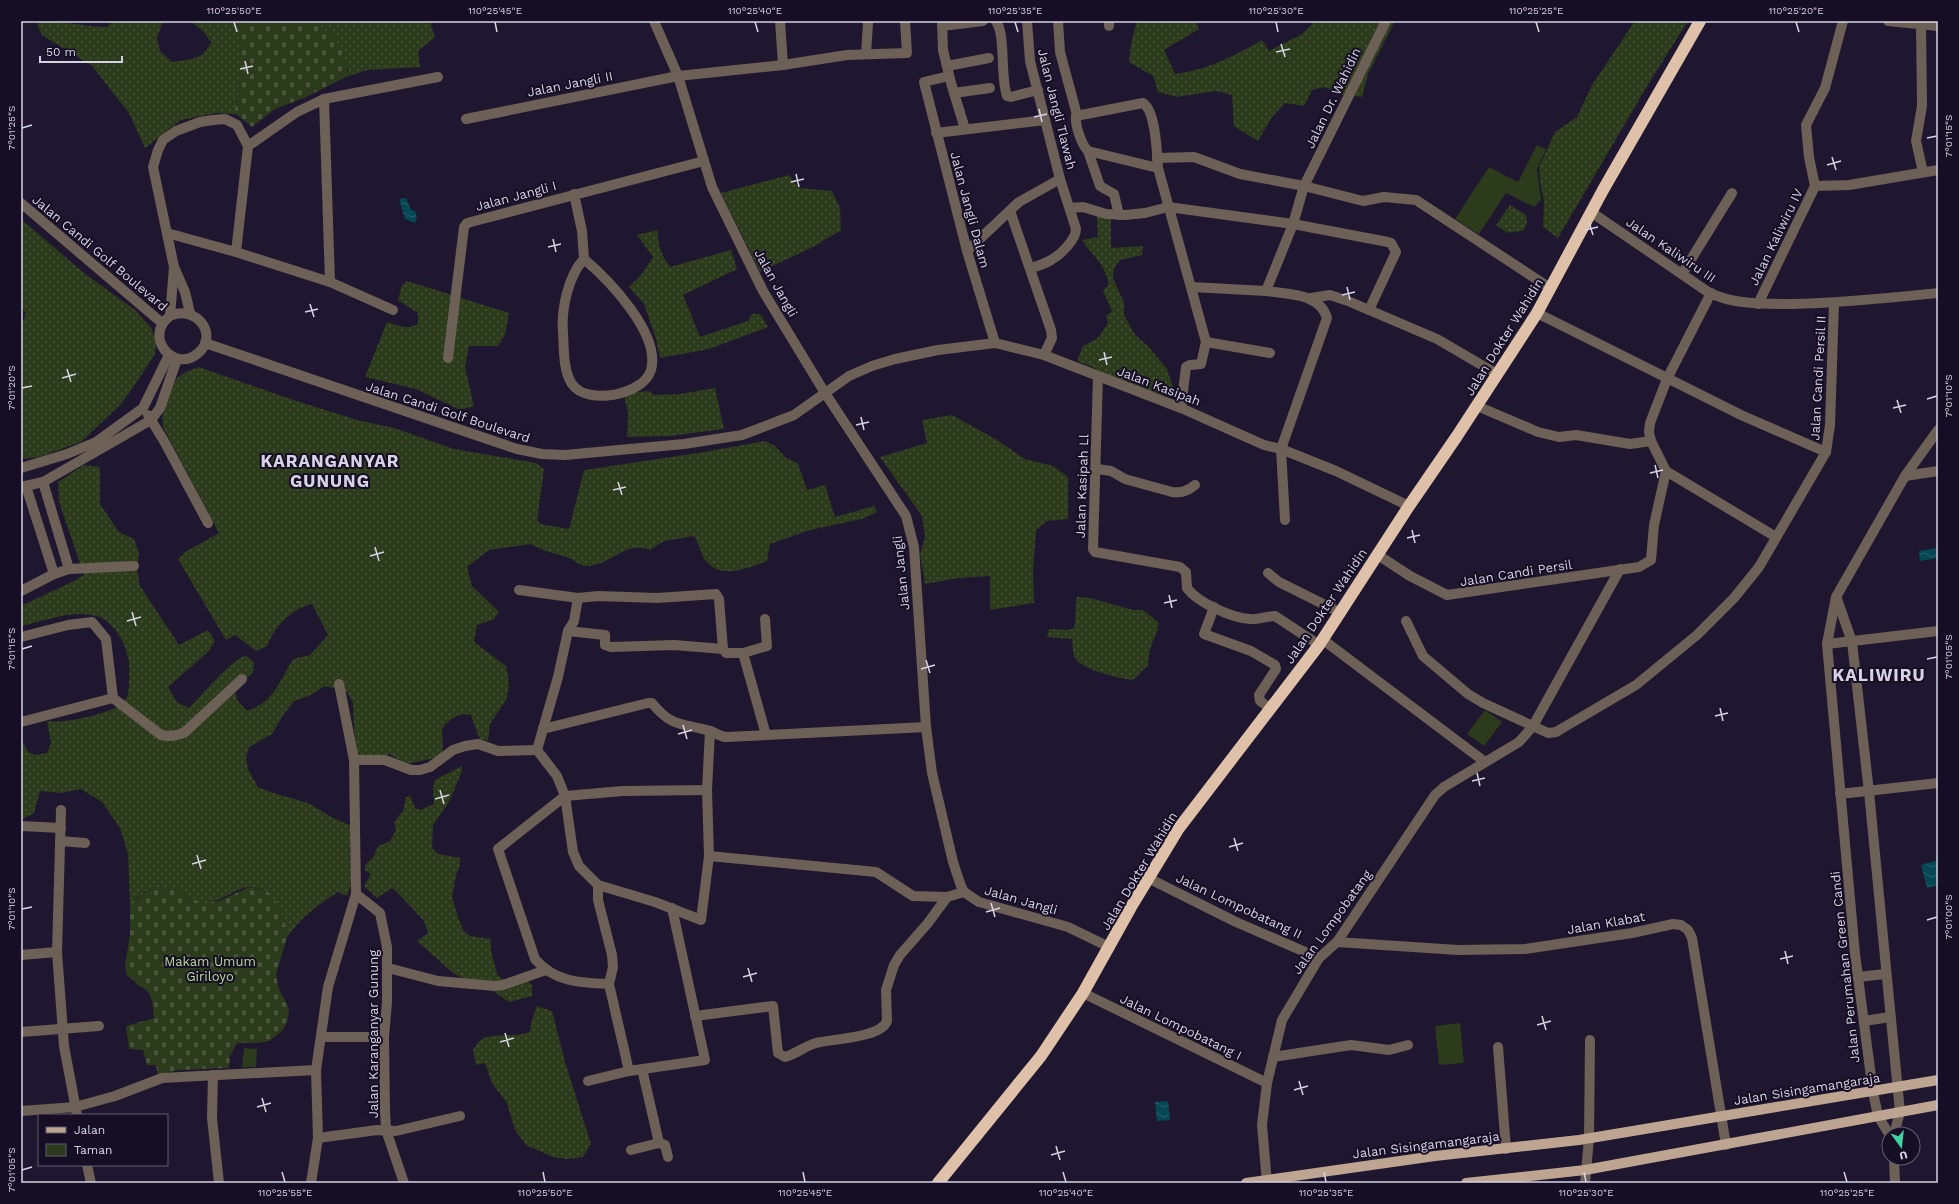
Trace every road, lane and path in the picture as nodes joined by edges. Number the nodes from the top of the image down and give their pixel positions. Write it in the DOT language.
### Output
graph roads {
  1 [pos="654,21"];
  2 [pos="780,21"];
  3 [pos="905,21"];
  4 [pos="983,21"];
  5 [pos="996,21"];
  6 [pos="1027,21"];
  7 [pos="1058,21"];
  8 [pos="1386,21"];
  9 [pos="1700,21"];
  10 [pos="1843,21"];
  11 [pos="1888,21"];
  12 [pos="868,23"];
  13 [pos="942,23"];
  14 [pos="1916,24"];
  15 [pos="1938,26"];
  16 [pos="866,54"];
  17 [pos="989,58"];
  18 [pos="783,65"];
  19 [pos="948,71"];
  20 [pos="678,76"];
  21 [pos="438,77"];
  22 [pos="990,88"];
  23 [pos="1038,90"];
  24 [pos="954,93"];
  25 [pos="324,99"];
  26 [pos="1077,115"];
  27 [pos="466,119"];
  28 [pos="1045,120"];
  29 [pos="964,129"];
  30 [pos="936,133"];
  31 [pos="248,146"];
  32 [pos="1088,151"];
  33 [pos="704,161"];
  34 [pos="1158,163"];
  35 [pos="1938,170"];
  36 [pos="1923,172"];
  37 [pos="1060,179"];
  38 [pos="1304,186"];
  39 [pos="1815,186"];
  40 [pos="1732,193"];
  41 [pos="574,194"];
  42 [pos="21,203"];
  43 [pos="1168,207"];
  44 [pos="1070,208"];
  45 [pos="1010,211"];
  46 [pos="1591,212"];
  47 [pos="1119,215"];
  48 [pos="1293,224"];
  49 [pos="167,233"];
  50 [pos="967,251"];
  51 [pos="236,252"];
  52 [pos="584,259"];
  53 [pos="174,267"];
  54 [pos="1031,268"];
  55 [pos="1682,274"];
  56 [pos="330,282"];
  57 [pos="1192,287"];
  58 [pos="1550,288"];
  59 [pos="1266,291"];
  60 [pos="1711,293"];
  61 [pos="1938,293"];
  62 [pos="1311,298"];
  63 [pos="1758,304"];
  64 [pos="1834,304"];
  65 [pos="393,310"];
  66 [pos="1368,310"];
  67 [pos="190,313"];
  68 [pos="1537,313"];
  69 [pos="170,316"];
  70 [pos="162,323"];
  71 [pos="1206,342"];
  72 [pos="204,343"];
  73 [pos="995,344"];
  74 [pos="1270,353"];
  75 [pos="1044,355"];
  76 [pos="173,357"];
  77 [pos="448,358"];
  78 [pos="1497,374"];
  79 [pos="1098,376"];
  80 [pos="1667,379"];
  81 [pos="825,393"];
  82 [pos="1477,406"];
  83 [pos="143,408"];
  84 [pos="1181,408"];
  85 [pos="151,420"];
  86 [pos="1938,430"];
  87 [pos="1651,441"];
  88 [pos="1281,449"];
  89 [pos="1826,452"];
  90 [pos="21,468"];
  91 [pos="1097,469"];
  92 [pos="1666,471"];
  93 [pos="1938,471"];
  94 [pos="1904,476"];
  95 [pos="43,482"];
  96 [pos="1195,485"];
  97 [pos="24,486"];
  98 [pos="1409,506"];
  99 [pos="1285,520"];
  100 [pos="55,523"];
  101 [pos="208,523"];
  102 [pos="40,529"];
  103 [pos="1776,537"];
  104 [pos="1378,555"];
  105 [pos="134,566"];
  106 [pos="69,569"];
  107 [pos="1620,569"];
  108 [pos="1268,573"];
  109 [pos="54,574"];
  110 [pos="519,590"];
  111 [pos="21,591"];
  112 [pos="1836,597"];
  113 [pos="578,598"];
  114 [pos="1214,607"];
  115 [pos="1341,613"];
  116 [pos="765,619"];
  117 [pos="1406,621"];
  118 [pos="568,631"];
  119 [pos="1938,631"];
  120 [pos="21,637"];
  121 [pos="1321,642"];
  122 [pos="1852,642"];
  123 [pos="1827,644"];
  124 [pos="723,649"];
  125 [pos="743,653"];
  126 [pos="242,679"];
  127 [pos="340,684"];
  128 [pos="113,698"];
  129 [pos="1270,708"];
  130 [pos="21,722"];
  131 [pos="1534,726"];
  132 [pos="926,727"];
  133 [pos="543,729"];
  134 [pos="710,731"];
  135 [pos="766,735"];
  136 [pos="537,750"];
  137 [pos="354,760"];
  138 [pos="1484,762"];
  139 [pos="1938,783"];
  140 [pos="707,790"];
  141 [pos="1870,792"];
  142 [pos="1840,794"];
  143 [pos="565,796"];
  144 [pos="62,810"];
  145 [pos="21,826"];
  146 [pos="61,828"];
  147 [pos="60,841"];
  148 [pos="85,843"];
  149 [pos="709,856"];
  150 [pos="1148,878"];
  151 [pos="598,885"];
  152 [pos="964,892"];
  153 [pos="356,894"];
  154 [pos="947,897"];
  155 [pos="672,908"];
  156 [pos="1337,942"];
  157 [pos="1109,949"];
  158 [pos="57,952"];
  159 [pos="21,955"];
  160 [pos="1319,958"];
  161 [pos="388,968"];
  162 [pos="546,970"];
  163 [pos="1885,974"];
  164 [pos="1858,978"];
  165 [pos="609,984"];
  166 [pos="1083,994"];
  167 [pos="696,1016"];
  168 [pos="1890,1017"];
  169 [pos="1864,1021"];
  170 [pos="99,1026"];
  171 [pos="62,1030"];
  172 [pos="21,1032"];
  173 [pos="321,1037"];
  174 [pos="384,1037"];
  175 [pos="1590,1040"];
  176 [pos="1408,1045"];
  177 [pos="1498,1047"];
  178 [pos="1273,1057"];
  179 [pos="642,1069"];
  180 [pos="316,1070"];
  181 [pos="629,1071"];
  182 [pos="212,1076"];
  183 [pos="588,1080"];
  184 [pos="1938,1080"];
  185 [pos="1267,1083"];
  186 [pos="1898,1088"];
  187 [pos="1873,1092"];
  188 [pos="1938,1105"];
  189 [pos="21,1111"];
  190 [pos="76,1111"];
  191 [pos="1900,1112"];
  192 [pos="460,1116"];
  193 [pos="1721,1116"];
  194 [pos="1878,1116"];
  195 [pos="1884,1126"];
  196 [pos="1896,1126"];
  197 [pos="386,1130"];
  198 [pos="318,1138"];
  199 [pos="1589,1138"];
  200 [pos="659,1143"];
  201 [pos="1726,1145"];
  202 [pos="1506,1149"];
  203 [pos="631,1150"];
  204 [pos="668,1157"];
  205 [pos="87,1166"];
  206 [pos="1894,1166"];
  207 [pos="1585,1170"];
  208 [pos="1267,1181"];
  209 [pos="939,1182"];
  210 [pos="91,1183"];
  211 [pos="219,1183"];
  212 [pos="311,1183"];
  213 [pos="404,1183"];
  214 [pos="1246,1183"];
  215 [pos="1466,1183"];
  216 [pos="1585,1183"];
  217 [pos="1895,1183"];
  1 -- 20 [label="street, Jalan Jangli"];
  2 -- 18 [label="street"];
  3 -- 16 [label="street"];
  4 -- 13 [label="street"];
  5 -- 23 [label="street"];
  6 -- 23 [label="street, Jalan Jangli Tlawah"];
  7 -- 26 [label="street"];
  8 -- 38 [label="street, Jalan Dr. Wahidin"];
  9 -- 46 [label="highway, Jalan Dokter Wahidin"];
  10 -- 39 [label="street, Jalan Kaliwiru IV"];
  11 -- 14 [label="street"];
  12 -- 16 [label="street"];
  13 -- 19 [label="street"];
  14 -- 15 [label="street"];
  14 -- 36 [label="street"];
  16 -- 18 [label="street"];
  17 -- 19 [label="street"];
  18 -- 20 [label="street"];
  19 -- 24 [label="street"];
  19 -- 30 [label="street, Jalan Jangli Dalam"];
  20 -- 27 [label="street, Jalan Jangli II"];
  20 -- 33 [label="street, Jalan Jangli"];
  21 -- 25 [label="street"];
  22 -- 24 [label="street"];
  23 -- 28 [label="street, Jalan Jangli Tlawah"];
  24 -- 29 [label="street"];
  25 -- 31 [label="street"];
  25 -- 56 [label="street"];
  26 -- 32 [label="street"];
  26 -- 34 [label="street"];
  28 -- 29 [label="street"];
  28 -- 37 [label="street, Jalan Jangli Tlawah"];
  29 -- 30 [label="street"];
  30 -- 50 [label="street, Jalan Jangli Dalam"];
  31 -- 49 [label="street, Jalan Candi Golf Boulevard"];
  31 -- 51 [label="street"];
  32 -- 34 [label="street"];
  32 -- 47 [label="street"];
  33 -- 41 [label="street, Jalan Jangli I"];
  33 -- 81 [label="street, Jalan Jangli"];
  34 -- 38 [label="street"];
  34 -- 43 [label="street"];
  35 -- 36 [label="street"];
  36 -- 39 [label="street"];
  37 -- 44 [label="street, Jalan Jangli Tlawah"];
  37 -- 45 [label="street"];
  38 -- 48 [label="street, Jalan Dr. Wahidin"];
  38 -- 58 [label="street"];
  39 -- 63 [label="street, Jalan Kaliwiru IV"];
  40 -- 55 [label="street"];
  41 -- 52 [label="street"];
  41 -- 77 [label="street, Jalan Jangli I"];
  42 -- 70 [label="street, Jalan Candi Golf Boulevard"];
  43 -- 47 [label="street"];
  43 -- 48 [label="street"];
  43 -- 57 [label="street"];
  44 -- 47 [label="street"];
  44 -- 54 [label="street, Jalan Jangli Tlawah"];
  45 -- 50 [label="street"];
  45 -- 54 [label="street"];
  46 -- 55 [label="street, Jalan Kaliwiru III"];
  46 -- 58 [label="highway, Jalan Dokter Wahidin"];
  48 -- 59 [label="street, Jalan Dr. Wahidin"];
  48 -- 66 [label="street"];
  49 -- 51 [label="street"];
  49 -- 53 [label="street, Jalan Candi Golf Boulevard"];
  50 -- 73 [label="street, Jalan Jangli Dalam"];
  51 -- 56 [label="street"];
  52 -- 52 [label="street"];
  53 -- 67 [label="street, Jalan Candi Golf Boulevard"];
  53 -- 69 [label="street, Jalan Candi Golf Boulevard"];
  54 -- 75 [label="street"];
  55 -- 60 [label="street, Jalan Kaliwiru III"];
  56 -- 65 [label="street"];
  57 -- 59 [label="street"];
  57 -- 71 [label="street"];
  58 -- 68 [label="highway, Jalan Dokter Wahidin"];
  59 -- 62 [label="street"];
  60 -- 63 [label="street, Jalan Kaliwiru III"];
  60 -- 80 [label="street"];
  61 -- 64 [label="street"];
  62 -- 66 [label="street"];
  62 -- 88 [label="street"];
  63 -- 64 [label="street, Jalan Kaliwiru III"];
  64 -- 89 [label="street, Jalan Candi Persil II"];
  66 -- 78 [label="street"];
  67 -- 69 [label="street, Jalan Candi Golf Boulevard"];
  67 -- 72 [label="street"];
  68 -- 78 [label="highway, Jalan Dokter Wahidin"];
  68 -- 80 [label="street"];
  69 -- 70 [label="street, Jalan Candi Golf Boulevard"];
  70 -- 76 [label="street, Jalan Candi Golf Boulevard"];
  71 -- 74 [label="street"];
  71 -- 84 [label="street"];
  72 -- 76 [label="street"];
  72 -- 81 [label="street, Jalan Candi Golf Boulevard"];
  73 -- 75 [label="street, Jalan Kasipah"];
  73 -- 81 [label="street, Jalan Kasipah"];
  75 -- 79 [label="street, Jalan Kasipah"];
  76 -- 83 [label="street"];
  76 -- 85 [label="street"];
  78 -- 82 [label="highway, Jalan Dokter Wahidin"];
  79 -- 84 [label="street, Jalan Kasipah"];
  79 -- 91 [label="street, Jalan Kasipah Ll"];
  80 -- 87 [label="street"];
  80 -- 89 [label="street"];
  81 -- 132 [label="street, Jalan Jangli"];
  82 -- 87 [label="street"];
  82 -- 98 [label="highway, Jalan Dokter Wahidin"];
  83 -- 85 [label="street"];
  83 -- 90 [label="street"];
  84 -- 88 [label="street, Jalan Kasipah"];
  85 -- 95 [label="street"];
  85 -- 101 [label="street"];
  86 -- 94 [label="street, Jalan Perumahan Green Candi"];
  87 -- 92 [label="street"];
  88 -- 98 [label="street, Jalan Kasipah"];
  88 -- 99 [label="street"];
  89 -- 103 [label="street, Jalan Candi Persil II"];
  91 -- 96 [label="street"];
  91 -- 114 [label="street, Jalan Kasipah Ll"];
  92 -- 103 [label="street"];
  92 -- 107 [label="street, Jalan Candi Persil"];
  93 -- 94 [label="street"];
  94 -- 112 [label="street, Jalan Perumahan Green Candi"];
  95 -- 97 [label="street"];
  95 -- 100 [label="street"];
  97 -- 102 [label="street"];
  98 -- 104 [label="highway, Jalan Dokter Wahidin"];
  100 -- 102 [label="street"];
  100 -- 106 [label="street"];
  102 -- 109 [label="street"];
  103 -- 131 [label="street"];
  104 -- 107 [label="street, Jalan Candi Persil"];
  104 -- 115 [label="highway, Jalan Dokter Wahidin"];
  105 -- 106 [label="street"];
  106 -- 109 [label="street"];
  107 -- 131 [label="street"];
  108 -- 115 [label="street"];
  109 -- 111 [label="street"];
  110 -- 113 [label="street"];
  112 -- 122 [label="street"];
  112 -- 123 [label="street, Jalan Perumahan Green Candi"];
  113 -- 118 [label="street"];
  113 -- 124 [label="street"];
  114 -- 121 [label="street, Jalan Kasipah Ll"];
  114 -- 129 [label="street"];
  115 -- 121 [label="highway, Jalan Dokter Wahidin"];
  116 -- 125 [label="street"];
  117 -- 131 [label="street"];
  118 -- 124 [label="street"];
  118 -- 133 [label="street"];
  119 -- 122 [label="street"];
  120 -- 128 [label="street"];
  121 -- 129 [label="highway, Jalan Dokter Wahidin"];
  121 -- 138 [label="street"];
  122 -- 123 [label="street"];
  122 -- 141 [label="street"];
  123 -- 142 [label="street, Jalan Perumahan Green Candi"];
  124 -- 125 [label="street"];
  125 -- 135 [label="street"];
  126 -- 128 [label="street"];
  127 -- 137 [label="street"];
  128 -- 130 [label="street"];
  129 -- 150 [label="highway, Jalan Dokter Wahidin"];
  131 -- 138 [label="street, Jalan Lompobatang"];
  132 -- 135 [label="street"];
  132 -- 152 [label="street, Jalan Jangli"];
  133 -- 134 [label="street"];
  133 -- 136 [label="street"];
  134 -- 135 [label="street"];
  134 -- 140 [label="street"];
  136 -- 137 [label="street"];
  136 -- 143 [label="street"];
  137 -- 153 [label="street"];
  138 -- 156 [label="street, Jalan Lompobatang"];
  139 -- 141 [label="street"];
  140 -- 143 [label="street"];
  140 -- 149 [label="street"];
  141 -- 142 [label="street"];
  141 -- 163 [label="street"];
  142 -- 164 [label="street, Jalan Perumahan Green Candi"];
  143 -- 151 [label="street"];
  143 -- 162 [label="street"];
  144 -- 146 [label="street"];
  145 -- 146 [label="street"];
  146 -- 147 [label="street"];
  147 -- 148 [label="street"];
  147 -- 158 [label="street"];
  149 -- 154 [label="street"];
  149 -- 155 [label="street"];
  150 -- 157 [label="highway, Jalan Dokter Wahidin"];
  150 -- 160 [label="street, Jalan Lompobatang II"];
  151 -- 155 [label="street"];
  151 -- 165 [label="street"];
  152 -- 154 [label="street"];
  152 -- 157 [label="street, Jalan Jangli"];
  153 -- 161 [label="street, Jalan Karanganyar Gunung"];
  153 -- 173 [label="street"];
  154 -- 167 [label="street"];
  155 -- 167 [label="street"];
  156 -- 160 [label="street, Jalan Lompobatang"];
  156 -- 193 [label="street, Jalan Klabat"];
  157 -- 166 [label="highway, Jalan Dokter Wahidin"];
  158 -- 159 [label="street"];
  158 -- 171 [label="street"];
  160 -- 178 [label="street, Jalan Lompobatang"];
  161 -- 162 [label="street"];
  161 -- 174 [label="street, Jalan Karanganyar Gunung"];
  162 -- 165 [label="street"];
  163 -- 164 [label="street"];
  163 -- 168 [label="street"];
  164 -- 169 [label="street, Jalan Perumahan Green Candi"];
  165 -- 181 [label="street"];
  166 -- 185 [label="street, Jalan Lompobatang I"];
  166 -- 209 [label="highway, Jalan Dokter Wahidin"];
  167 -- 179 [label="street"];
  168 -- 169 [label="street"];
  168 -- 186 [label="street"];
  169 -- 187 [label="street, Jalan Perumahan Green Candi"];
  170 -- 171 [label="street"];
  171 -- 172 [label="street"];
  171 -- 190 [label="street"];
  173 -- 174 [label="street"];
  173 -- 180 [label="street"];
  174 -- 197 [label="street, Jalan Karanganyar Gunung"];
  175 -- 199 [label="street"];
  176 -- 178 [label="street"];
  177 -- 202 [label="street"];
  178 -- 185 [label="street, Jalan Lompobatang"];
  179 -- 181 [label="street"];
  179 -- 200 [label="street"];
  180 -- 182 [label="street"];
  180 -- 198 [label="street"];
  181 -- 183 [label="street"];
  182 -- 190 [label="street"];
  182 -- 211 [label="street"];
  184 -- 186 [label="main road, Jalan Sisingamangaraja"];
  185 -- 208 [label="street, Jalan Lompobatang"];
  186 -- 187 [label="main road, Jalan Sisingamangaraja"];
  186 -- 191 [label="street, Jalan Sisingamangaraja"];
  187 -- 193 [label="main road, Jalan Sisingamangaraja"];
  187 -- 194 [label="street, Jalan Perumahan Green Candi"];
  188 -- 191 [label="main road"];
  189 -- 190 [label="street"];
  191 -- 194 [label="main road"];
  191 -- 196 [label="street"];
  192 -- 197 [label="street"];
  193 -- 199 [label="main road, Jalan Sisingamangaraja"];
  193 -- 201 [label="street, Jalan Sisingamangaraja"];
  194 -- 195 [label="street, Jalan Perumahan Green Candi"];
  194 -- 201 [label="main road"];
  197 -- 198 [label="street"];
  197 -- 213 [label="street, Jalan Karanganyar Gunung"];
  198 -- 212 [label="street"];
  199 -- 202 [label="main road, Jalan Sisingamangaraja"];
  199 -- 207 [label="street"];
  200 -- 203 [label="street"];
  200 -- 204 [label="street"];
  201 -- 207 [label="main road"];
  202 -- 208 [label="main road, Jalan Sisingamangaraja"];
  205 -- 210 [label="street"];
  206 -- 217 [label="street"];
  207 -- 215 [label="main road"];
  207 -- 216 [label="street"];
  208 -- 214 [label="main road, Jalan Sisingamangaraja"];
}
